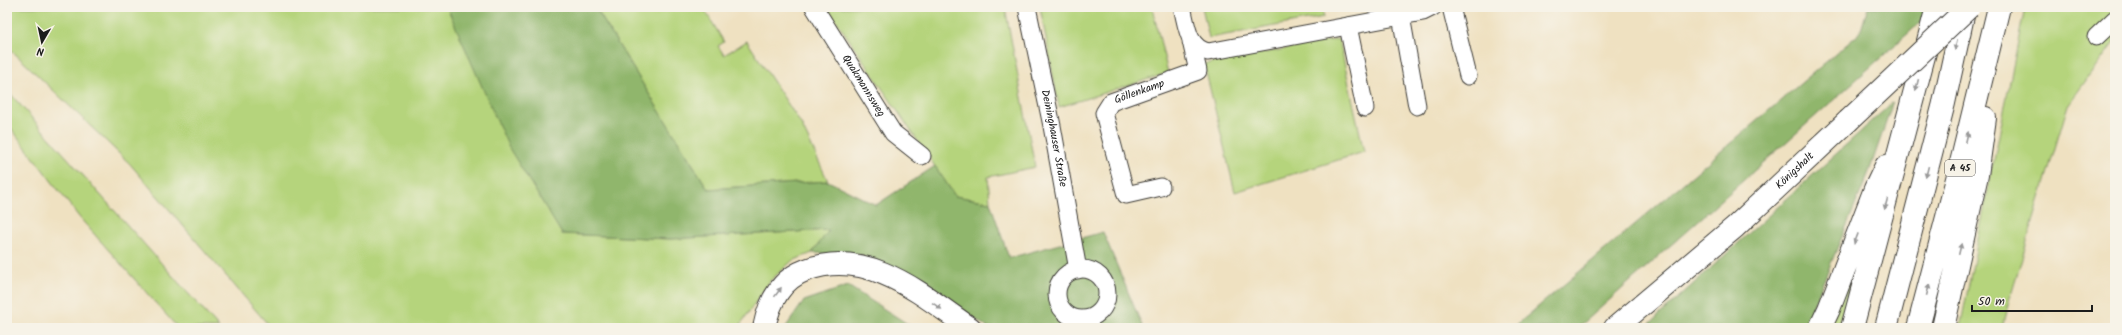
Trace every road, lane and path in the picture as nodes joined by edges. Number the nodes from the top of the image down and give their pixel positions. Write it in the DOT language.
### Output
graph roads {
  1 [pos="814,7"];
  2 [pos="1027,7"];
  3 [pos="1182,7"];
  4 [pos="1433,7"];
  5 [pos="1451,7"];
  6 [pos="1937,7"];
  7 [pos="1965,7"];
  8 [pos="1969,7"];
  9 [pos="2000,7"];
  10 [pos="1401,16"];
  11 [pos="2115,19"];
  12 [pos="1348,26"];
  13 [pos="2096,37"];
  14 [pos="1191,41"];
  15 [pos="1468,76"];
  16 [pos="1417,106"];
  17 [pos="1365,108"];
  18 [pos="1910,112"];
  19 [pos="922,156"];
  20 [pos="1161,186"];
  21 [pos="1078,270"];
  22 [pos="764,328"];
  23 [pos="970,328"];
  24 [pos="1615,328"];
  25 [pos="1820,328"];
  26 [pos="1852,328"];
  27 [pos="1886,328"];
  28 [pos="1918,328"];
  29 [pos="1943,328"];
  1 -- 19 [label="street, Quakmannsweg"];
  2 -- 21 [label="street, Deininghauser Straße"];
  3 -- 14 [label="street, Göllenkamp"];
  4 -- 10 [label="street"];
  5 -- 15 [label="street"];
  6 -- 18 [label="main road, one-way"];
  7 -- 27 [label="main road, A 45, one-way"];
  8 -- 24 [label="main road, Königshalt, bridge"];
  28 -- 9 [label="main road, A 45, one-way"];
  29 -- 9 [label="main road, one-way"];
  10 -- 12 [label="street"];
  10 -- 16 [label="street"];
  11 -- 13 [label="street"];
  12 -- 14 [label="street"];
  12 -- 17 [label="street"];
  14 -- 20 [label="street, Göllenkamp"];
  18 -- 25 [label="main road, one-way"];
  18 -- 26 [label="main road, one-way"];
  22 -- 23 [label="main road, one-way"];
}
